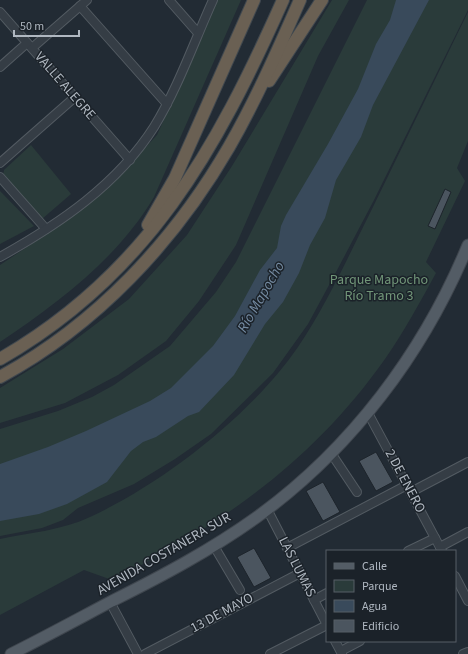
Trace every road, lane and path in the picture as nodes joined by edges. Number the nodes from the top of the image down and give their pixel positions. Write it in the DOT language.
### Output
graph roads {
  1 [pos="88,0"];
  2 [pos="169,0"];
  3 [pos="213,0"];
  4 [pos="254,0"];
  5 [pos="283,0"];
  6 [pos="300,0"];
  7 [pos="322,0"];
  8 [pos="80,6"];
  9 [pos="0,12"];
  10 [pos="198,33"];
  11 [pos="30,45"];
  12 [pos="0,67"];
  13 [pos="75,96"];
  14 [pos="167,104"];
  15 [pos="247,112"];
  16 [pos="130,160"];
  17 [pos="0,163"];
  18 [pos="0,177"];
  19 [pos="46,229"];
  20 [pos="467,251"];
  21 [pos="0,257"];
  22 [pos="123,262"];
  23 [pos="0,358"];
  24 [pos="0,377"];
  25 [pos="368,412"];
  26 [pos="331,453"];
  27 [pos="468,462"];
  28 [pos="409,488"];
  29 [pos="357,492"];
  30 [pos="267,509"];
  31 [pos="468,532"];
  32 [pos="435,538"];
  33 [pos="214,546"];
  34 [pos="287,548"];
  35 [pos="441,549"];
  36 [pos="410,550"];
  37 [pos="300,572"];
  38 [pos="240,590"];
  39 [pos="458,590"];
  40 [pos="326,594"];
  41 [pos="314,600"];
  42 [pos="468,600"];
  43 [pos="110,602"];
  44 [pos="326,623"];
  45 [pos="326,626"];
  46 [pos="336,642"];
  47 [pos="358,642"];
  48 [pos="341,652"];
  49 [pos="468,652"];
  50 [pos="11,654"];
  51 [pos="138,654"];
  52 [pos="145,654"];
  53 [pos="271,654"];
  54 [pos="463,654"];
  1 -- 8 [label="street"];
  2 -- 10 [label="street"];
  3 -- 10 [label="street"];
  4 -- 22 [label="highway"];
  5 -- 22 [label="highway"];
  6 -- 15 [label="highway"];
  7 -- 15 [label="highway"];
  8 -- 11 [label="street"];
  8 -- 14 [label="street"];
  9 -- 11 [label="street, VALLE ALEGRE"];
  10 -- 14 [label="street"];
  11 -- 12 [label="street"];
  11 -- 13 [label="street, VALLE ALEGRE"];
  13 -- 16 [label="street, VALLE ALEGRE"];
  13 -- 17 [label="street"];
  14 -- 16 [label="street"];
  15 -- 24 [label="highway"];
  16 -- 19 [label="street"];
  18 -- 19 [label="street"];
  19 -- 21 [label="street"];
  20 -- 25 [label="main road, AVENIDA COSTANERA SUR"];
  22 -- 23 [label="highway"];
  25 -- 26 [label="main road, AVENIDA COSTANERA SUR"];
  25 -- 28 [label="street, 2 DE ENERO"];
  26 -- 29 [label="street"];
  26 -- 30 [label="main road, AVENIDA COSTANERA SUR"];
  27 -- 28 [label="street"];
  28 -- 32 [label="street, 2 DE ENERO"];
  28 -- 34 [label="street"];
  30 -- 33 [label="main road, AVENIDA COSTANERA SUR"];
  30 -- 34 [label="street, LAS LUMAS"];
  31 -- 35 [label="street"];
  32 -- 35 [label="street, 2 DE ENERO"];
  32 -- 36 [label="street"];
  33 -- 38 [label="street"];
  33 -- 43 [label="main road, AVENIDA COSTANERA SUR"];
  34 -- 37 [label="street, LAS LUMAS"];
  37 -- 41 [label="street, LAS LUMAS"];
  37 -- 52 [label="street, 13 DE MAYO"];
  39 -- 42 [label="street"];
  40 -- 41 [label="street"];
  41 -- 44 [label="street, LAS LUMAS"];
  43 -- 50 [label="main road, AVENIDA COSTANERA SUR"];
  43 -- 51 [label="street"];
  45 -- 53 [label="street"];
  46 -- 48 [label="street"];
  47 -- 48 [label="street"];
  49 -- 54 [label="street"];
}
